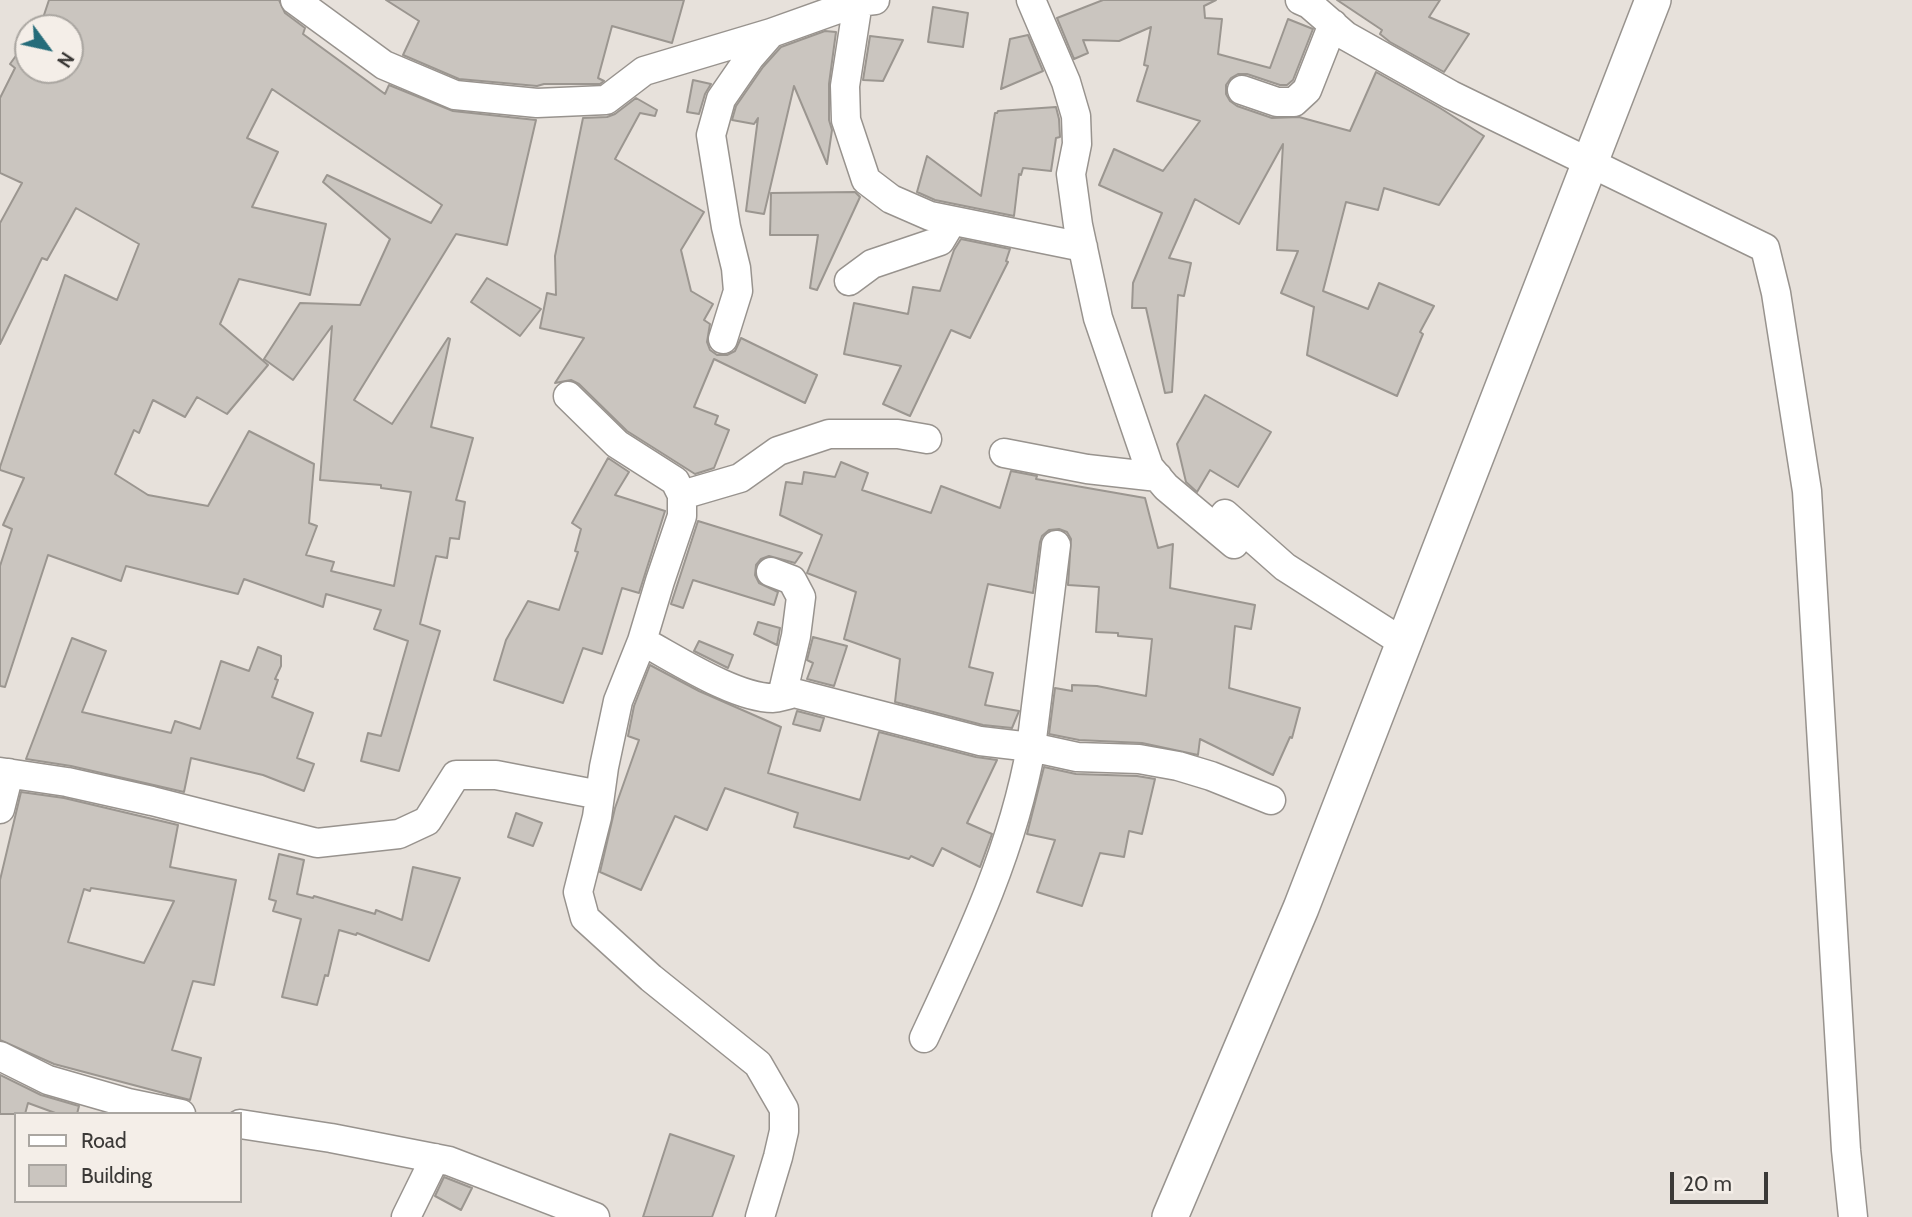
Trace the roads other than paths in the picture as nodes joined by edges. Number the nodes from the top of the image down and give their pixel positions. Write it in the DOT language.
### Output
graph roads {
  1 [pos="295,0"];
  2 [pos="1031,0"];
  3 [pos="1300,0"];
  4 [pos="1653,0"];
  5 [pos="867,1"];
  6 [pos="1333,24"];
  7 [pos="771,33"];
  8 [pos="1242,90"];
  9 [pos="1590,162"];
  10 [pos="952,221"];
  11 [pos="1083,247"];
  12 [pos="849,281"];
  13 [pos="723,339"];
  14 [pos="568,396"];
  15 [pos="927,439"];
  16 [pos="1004,453"];
  17 [pos="1158,478"];
  18 [pos="682,495"];
  19 [pos="1206,497"];
  20 [pos="1234,544"];
  21 [pos="1056,545"];
  22 [pos="771,572"];
  23 [pos="642,641"];
  24 [pos="1404,643"];
  25 [pos="782,696"];
  26 [pos="1031,747"];
  27 [pos="4,773"];
  28 [pos="600,795"];
  29 [pos="1271,800"];
  30 [pos="0,809"];
  31 [pos="924,1038"];
  32 [pos="0,1056"];
  33 [pos="171,1112"];
  34 [pos="242,1124"];
  35 [pos="435,1158"];
  36 [pos="405,1217"];
  37 [pos="595,1217"];
  38 [pos="760,1217"];
  39 [pos="1170,1217"];
  40 [pos="1853,1217"];
  1 -- 7 [label="street"];
  2 -- 11 [label="street"];
  3 -- 6 [label="street"];
  4 -- 9 [label="street"];
  5 -- 7 [label="street"];
  5 -- 10 [label="street"];
  6 -- 8 [label="street"];
  6 -- 9 [label="street"];
  7 -- 13 [label="street"];
  9 -- 24 [label="street"];
  9 -- 40 [label="street"];
  10 -- 11 [label="street"];
  10 -- 12 [label="street"];
  11 -- 17 [label="street"];
  14 -- 18 [label="street"];
  15 -- 18 [label="street"];
  16 -- 17 [label="street"];
  17 -- 20 [label="street"];
  18 -- 23 [label="street"];
  19 -- 24 [label="street"];
  21 -- 26 [label="street"];
  22 -- 25 [label="street"];
  23 -- 25 [label="street"];
  23 -- 28 [label="street"];
  24 -- 39 [label="street"];
  25 -- 26 [label="street"];
  26 -- 29 [label="street"];
  26 -- 31 [label="street"];
  27 -- 28 [label="street"];
  27 -- 30 [label="street"];
  28 -- 38 [label="street"];
  32 -- 33 [label="street"];
  34 -- 35 [label="street"];
  35 -- 36 [label="street"];
  35 -- 37 [label="street"];
}
